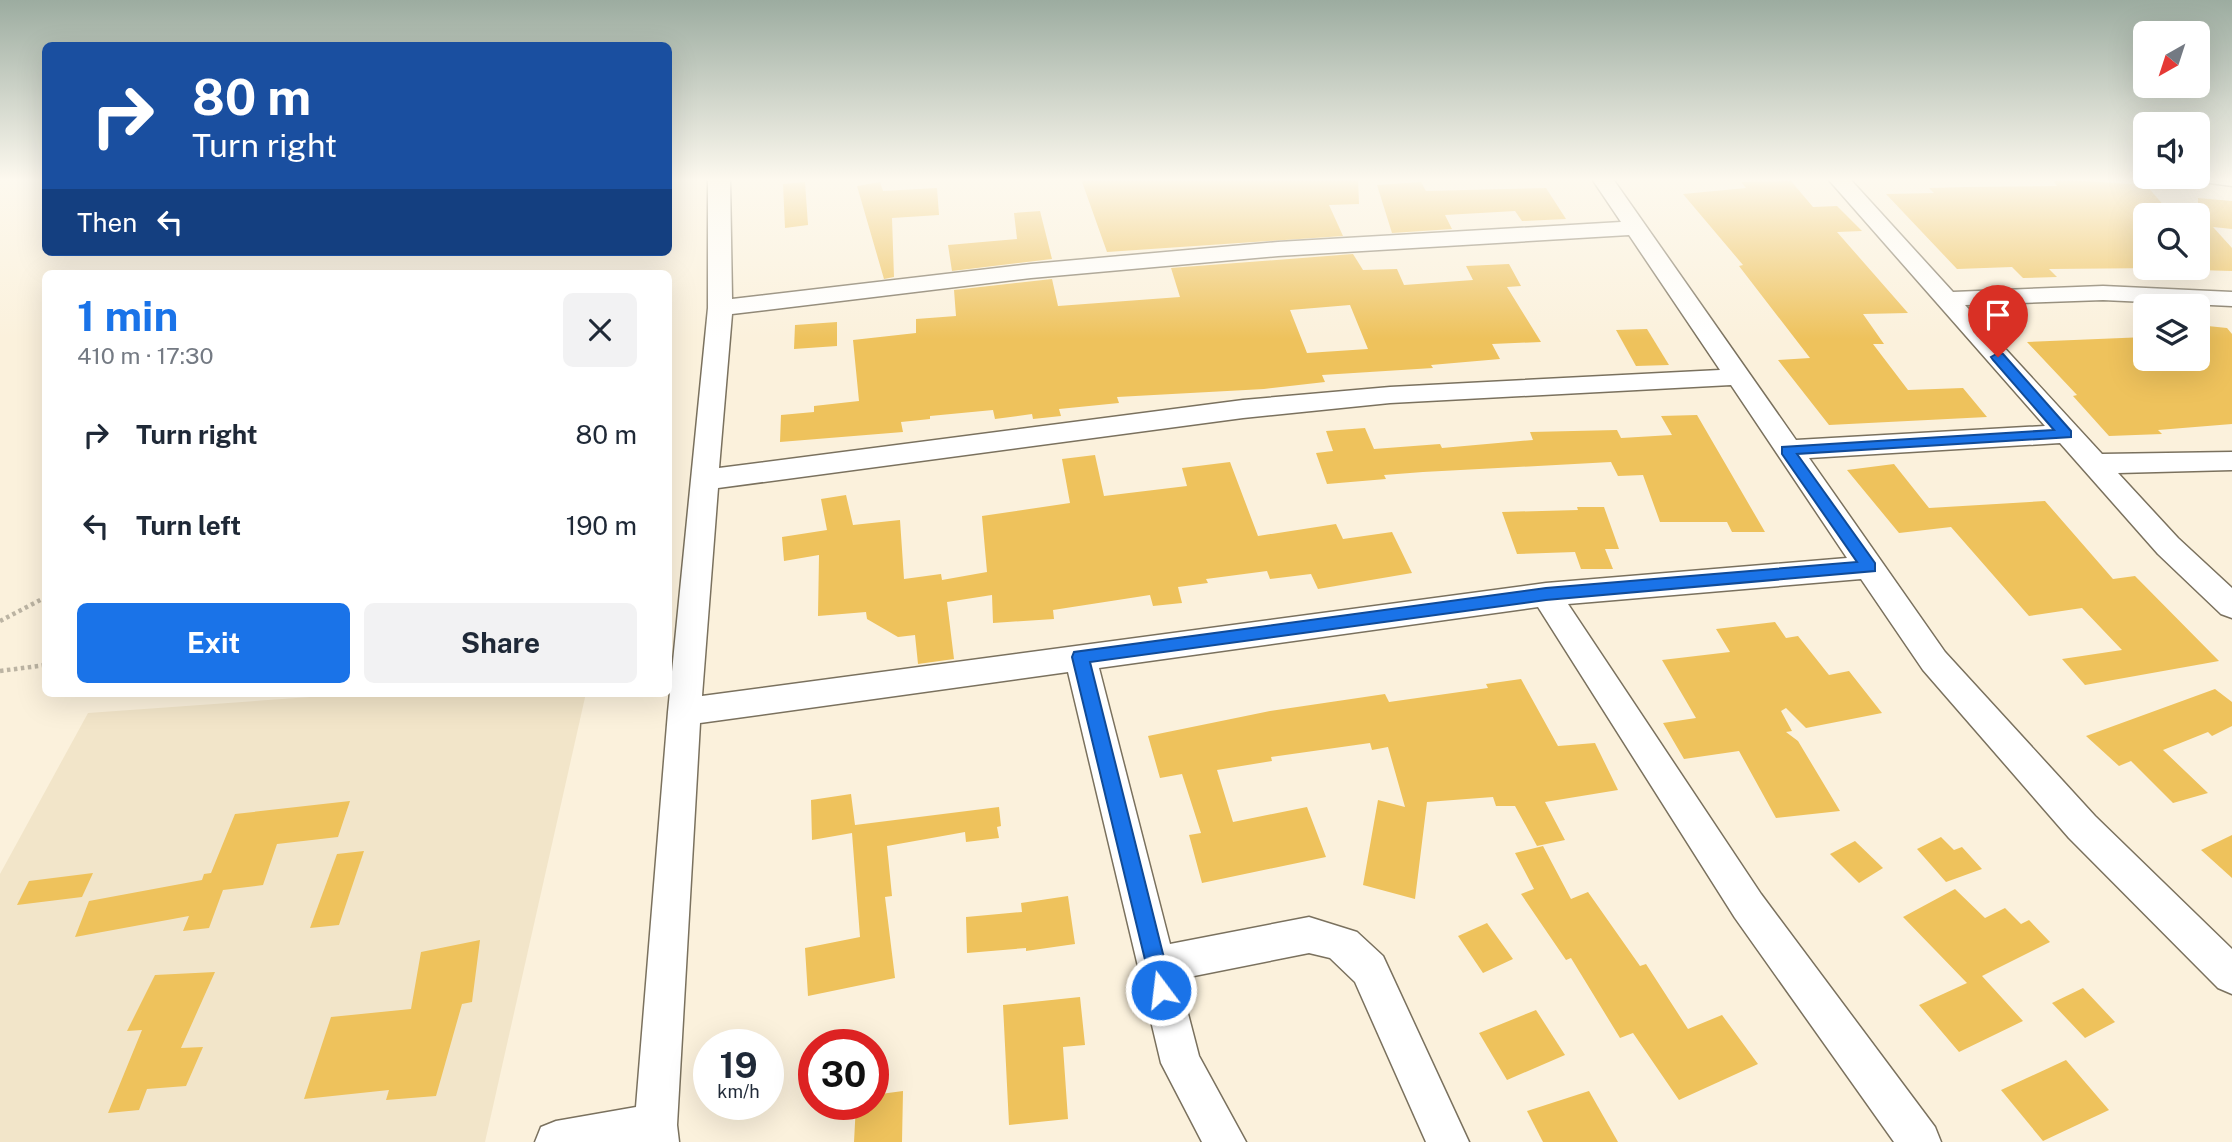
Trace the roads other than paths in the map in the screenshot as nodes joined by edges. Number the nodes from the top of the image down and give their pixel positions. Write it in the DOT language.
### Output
graph roads {
  1 [pos="719,232"];
  2 [pos="1561,232"];
  3 [pos="1637,232"];
  4 [pos="1886,232"];
  5 [pos="1947,299"];
  6 [pos="2232,299"];
  7 [pos="720,308"];
  8 [pos="1737,377"];
  9 [pos="2066,434"];
  10 [pos="1787,450"];
  11 [pos="2232,461"];
  12 [pos="2095,464"];
  13 [pos="703,480"];
  14 [pos="1869,567"];
  15 [pos="1546,594"];
  16 [pos="2232,606"];
  17 [pos="1080,657"];
  18 [pos="684,712"];
  19 [pos="1155,965"];
  20 [pos="2232,975"];
  21 [pos="657,1134"];
  22 [pos="556,1142"];
  23 [pos="1225,1142"];
  24 [pos="1448,1142"];
  25 [pos="1920,1142"];
  1 -- 7 [label="street"];
  2 -- 7 [label="street"];
  3 -- 8 [label="street"];
  4 -- 5 [label="street"];
  5 -- 6 [label="street"];
  5 -- 9 [label="street"];
  7 -- 13 [label="street"];
  8 -- 10 [label="street"];
  8 -- 13 [label="street"];
  9 -- 10 [label="street"];
  9 -- 12 [label="street"];
  10 -- 14 [label="street"];
  11 -- 12 [label="street"];
  12 -- 16 [label="street"];
  13 -- 18 [label="street"];
  14 -- 15 [label="street"];
  14 -- 20 [label="street"];
  15 -- 17 [label="street"];
  15 -- 25 [label="street"];
  17 -- 18 [label="street"];
  17 -- 19 [label="street"];
  18 -- 21 [label="street"];
  19 -- 23 [label="street"];
  19 -- 24 [label="street"];
  21 -- 22 [label="street"];
}
